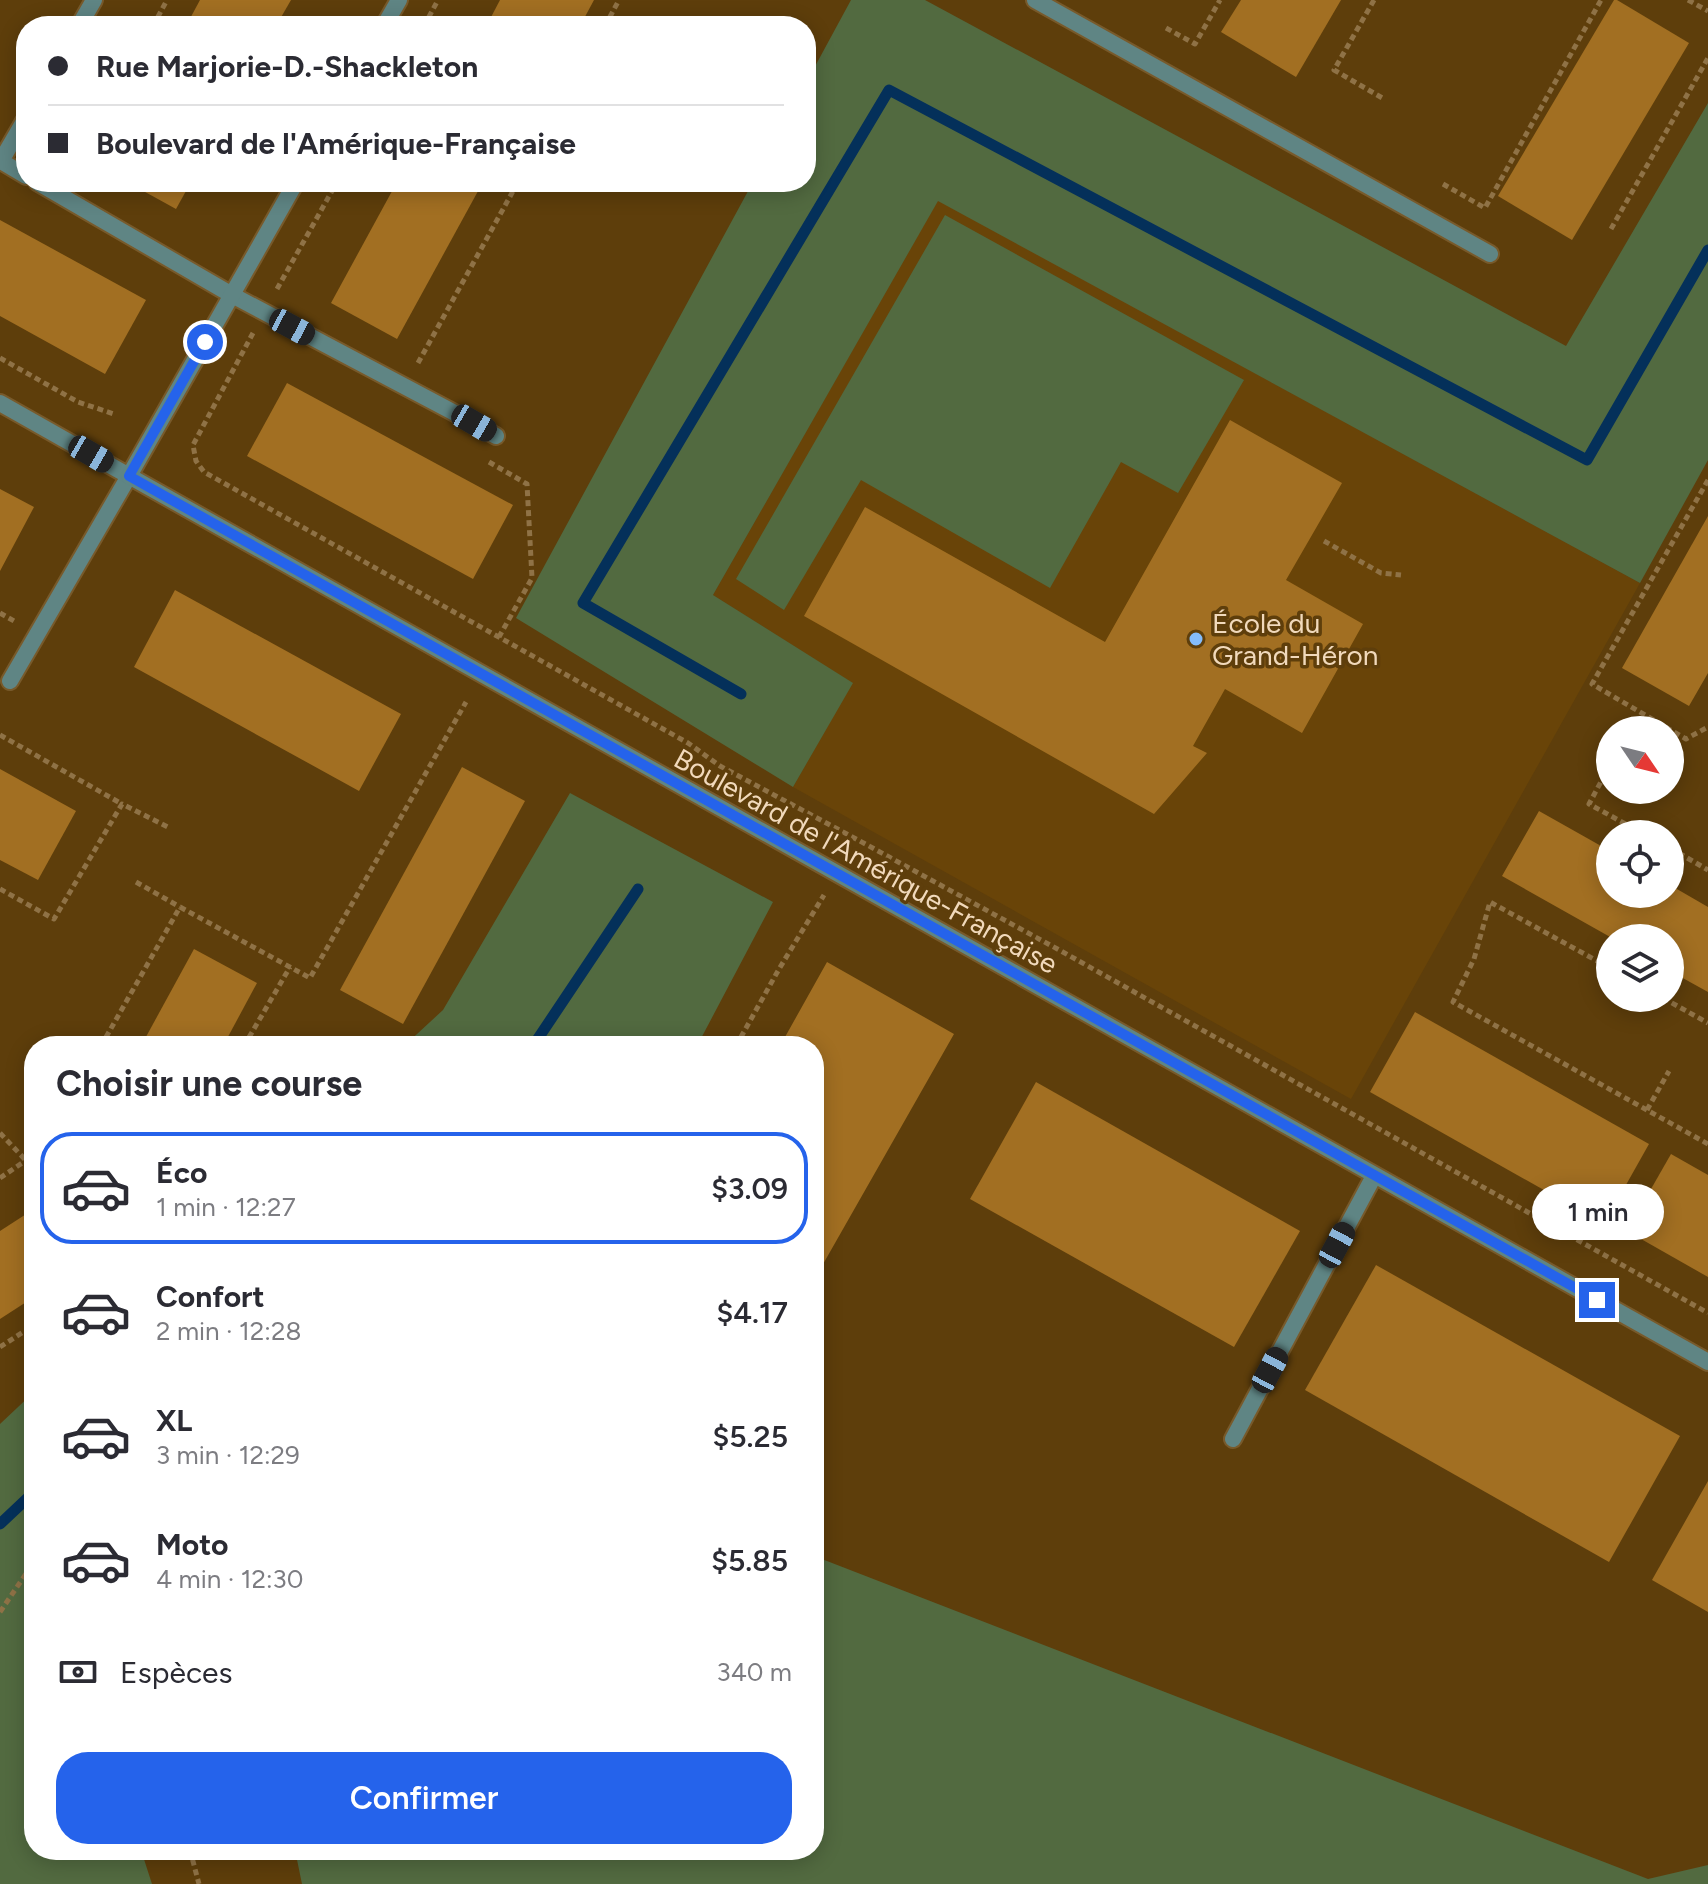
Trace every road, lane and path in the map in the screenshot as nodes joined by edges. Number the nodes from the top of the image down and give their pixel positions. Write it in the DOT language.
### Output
graph roads {
  1 [pos="1035,0"];
  2 [pos="1220,0"];
  3 [pos="1374,0"];
  4 [pos="1601,0"];
  5 [pos="1688,0"];
  6 [pos="1708,11"];
  7 [pos="1166,28"];
  8 [pos="1708,58"];
  9 [pos="1384,99"];
  10 [pos="16,135"];
  11 [pos="16,170"];
  12 [pos="1443,184"];
  13 [pos="54,192"];
  14 [pos="290,192"];
  15 [pos="331,192"];
  16 [pos="512,192"];
  17 [pos="1611,229"];
  18 [pos="1490,254"];
  19 [pos="232,295"];
  20 [pos="264,312"];
  21 [pos="0,358"];
  22 [pos="405,386"];
  23 [pos="0,403"];
  24 [pos="114,414"];
  25 [pos="496,436"];
  26 [pos="487,461"];
  27 [pos="129,476"];
  28 [pos="1708,480"];
  29 [pos="1324,541"];
  30 [pos="1401,575"];
  31 [pos="499,637"];
  32 [pos="10,681"];
  33 [pos="466,702"];
  34 [pos="1708,727"];
  35 [pos="0,735"];
  36 [pos="1596,791"];
  37 [pos="122,804"];
  38 [pos="1618,820"];
  39 [pos="168,827"];
  40 [pos="1684,856"];
  41 [pos="1708,870"];
  42 [pos="837,874"];
  43 [pos="136,882"];
  44 [pos="0,889"];
  45 [pos="180,907"];
  46 [pos="1596,960"];
  47 [pos="290,967"];
  48 [pos="1684,1010"];
  49 [pos="1708,1023"];
  50 [pos="107,1036"];
  51 [pos="250,1036"];
  52 [pos="742,1036"];
  53 [pos="1669,1071"];
  54 [pos="1647,1110"];
  55 [pos="0,1133"];
  56 [pos="1708,1144"];
  57 [pos="24,1160"];
  58 [pos="24,1162"];
  59 [pos="1374,1176"];
  60 [pos="0,1178"];
  61 [pos="1708,1313"];
  62 [pos="24,1331"];
  63 [pos="0,1347"];
  64 [pos="1708,1362"];
  65 [pos="1233,1439"];
  66 [pos="24,1577"];
  67 [pos="0,1612"];
  68 [pos="193,1860"];
  69 [pos="199,1884"];
  1 -- 18 [label="street"];
  2 -- 7 [label="path"];
  3 -- 9 [label="path"];
  4 -- 12 [label="path"];
  5 -- 6 [label="path"];
  8 -- 17 [label="path"];
  10 -- 11 [label="street"];
  13 -- 19 [label="street"];
  14 -- 19 [label="street"];
  15 -- 20 [label="path"];
  16 -- 22 [label="path"];
  19 -- 20 [label="street"];
  19 -- 27 [label="street"];
  20 -- 22 [label="street"];
  20 -- 31 [label="path"];
  21 -- 24 [label="path"];
  22 -- 25 [label="street"];
  23 -- 27 [label="street, Boulevard de l'Amérique-Française"];
  26 -- 31 [label="path"];
  27 -- 32 [label="street"];
  27 -- 42 [label="street, Boulevard de l'Amérique-Française"];
  28 -- 34 [label="path"];
  29 -- 30 [label="path"];
  31 -- 61 [label="path"];
  33 -- 47 [label="path"];
  35 -- 37 [label="path"];
  36 -- 38 [label="path"];
  37 -- 39 [label="path"];
  37 -- 44 [label="path"];
  40 -- 41 [label="path"];
  42 -- 52 [label="path"];
  42 -- 59 [label="street, Boulevard de l'Amérique-Française"];
  43 -- 45 [label="path"];
  45 -- 47 [label="path"];
  45 -- 50 [label="path"];
  46 -- 54 [label="path"];
  47 -- 51 [label="path"];
  48 -- 49 [label="path"];
  53 -- 54 [label="path"];
  54 -- 56 [label="path"];
  55 -- 57 [label="path"];
  58 -- 60 [label="path"];
  59 -- 64 [label="street, Boulevard de l'Amérique-Française"];
  59 -- 65 [label="street"];
  62 -- 63 [label="path"];
  66 -- 67 [label="path"];
  68 -- 69 [label="path"];
}
